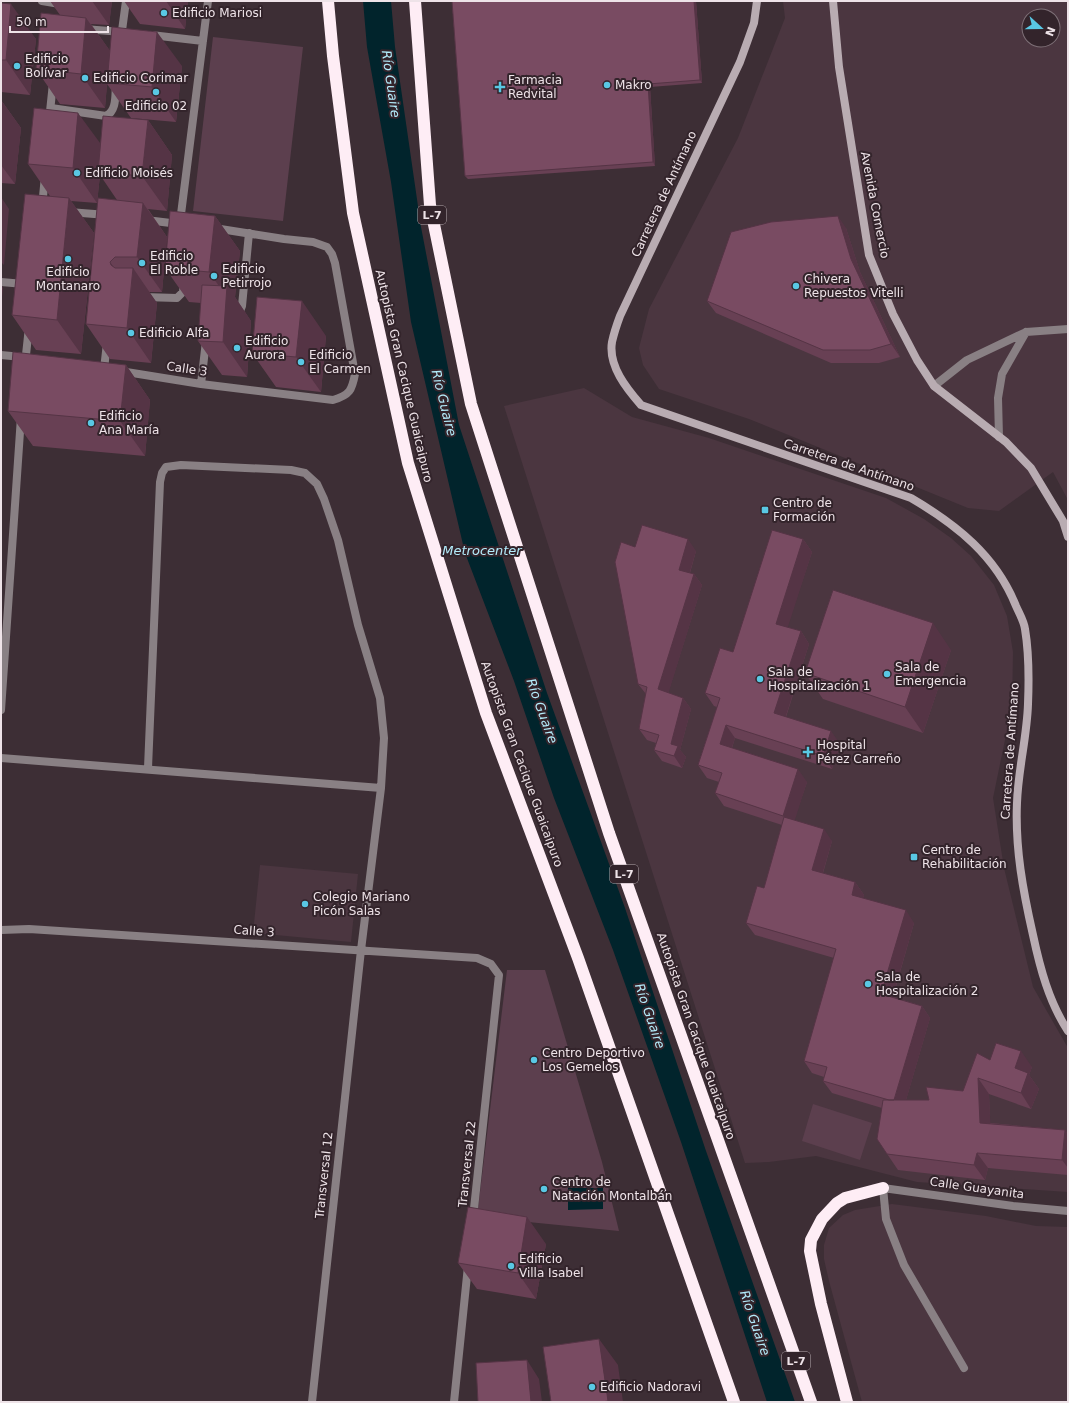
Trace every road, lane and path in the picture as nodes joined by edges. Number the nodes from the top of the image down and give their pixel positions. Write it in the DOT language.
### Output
graph roads {
  1 [pos="42,1"];
  2 [pos="126,1"];
  3 [pos="208,1"];
  4 [pos="328,1"];
  5 [pos="415,1"];
  6 [pos="757,1"];
  7 [pos="833,1"];
  8 [pos="60,5"];
  9 [pos="79,29"];
  10 [pos="122,32"];
  11 [pos="143,34"];
  12 [pos="203,41"];
  13 [pos="120,48"];
  14 [pos="54,71"];
  15 [pos="117,78"];
  16 [pos="50,108"];
  17 [pos="49,132"];
  18 [pos="45,170"];
  19 [pos="118,216"];
  20 [pos="141,219"];
  21 [pos="207,228"];
  22 [pos="250,233"];
  23 [pos="186,270"];
  24 [pos="1,282"];
  25 [pos="33,285"];
  26 [pos="140,297"];
  27 [pos="225,314"];
  28 [pos="29,321"];
  29 [pos="1068,328"];
  30 [pos="208,330"];
  31 [pos="108,331"];
  32 [pos="1026,332"];
  33 [pos="1,355"];
  34 [pos="29,358"];
  35 [pos="24,373"];
  36 [pos="201,384"];
  37 [pos="934,386"];
  38 [pos="22,405"];
  39 [pos="998,437"];
  40 [pos="1068,537"];
  41 [pos="1,710"];
  42 [pos="1,758"];
  43 [pos="148,768"];
  44 [pos="381,788"];
  45 [pos="1,930"];
  46 [pos="361,950"];
  47 [pos="498,975"];
  48 [pos="1068,1031"];
  49 [pos="883,1188"];
  50 [pos="1068,1211"];
  51 [pos="472,1228"];
  52 [pos="469,1260"];
  53 [pos="964,1368"];
  54 [pos="312,1402"];
  55 [pos="454,1402"];
  56 [pos="734,1402"];
  57 [pos="811,1402"];
  58 [pos="847,1402"];
  1 -- 8 [label="street"];
  2 -- 10 [label="street"];
  3 -- 12 [label="street"];
  4 -- 56 [label="highway, Autopista Gran Cacique Guaicaipuro"];
  5 -- 57 [label="highway, Autopista Gran Cacique Guaicaipuro / L-7"];
  6 -- 48 [label="main road, Carretera de Antímano"];
  7 -- 37 [label="main road, Avenida Comercio"];
  9 -- 10 [label="street"];
  10 -- 13 [label="street"];
  11 -- 12 [label="street"];
  12 -- 20 [label="street"];
  14 -- 16 [label="street"];
  15 -- 16 [label="street"];
  16 -- 17 [label="street"];
  18 -- 19 [label="street"];
  21 -- 22 [label="street"];
  22 -- 27 [label="street"];
  22 -- 36 [label="street, Calle 3"];
  23 -- 26 [label="street"];
  24 -- 25 [label="street"];
  28 -- 34 [label="street"];
  29 -- 32 [label="street"];
  30 -- 36 [label="street"];
  31 -- 36 [label="street, Calle 3"];
  32 -- 37 [label="street"];
  32 -- 39 [label="street"];
  33 -- 34 [label="street"];
  34 -- 35 [label="street"];
  37 -- 39 [label="main road, Avenida Comercio"];
  38 -- 41 [label="street"];
  39 -- 40 [label="main road, Avenida Comercio"];
  42 -- 43 [label="street"];
  43 -- 44 [label="street"];
  43 -- 44 [label="street, Transversal 12"];
  44 -- 46 [label="street, Transversal 12"];
  45 -- 46 [label="street, Calle 3"];
  46 -- 47 [label="street, Calle 3"];
  46 -- 54 [label="street, Transversal 12"];
  47 -- 51 [label="street, Transversal 22"];
  49 -- 50 [label="street, Calle Guayanita"];
  49 -- 53 [label="street"];
  49 -- 58 [label="highway"];
  52 -- 55 [label="street"];
}
